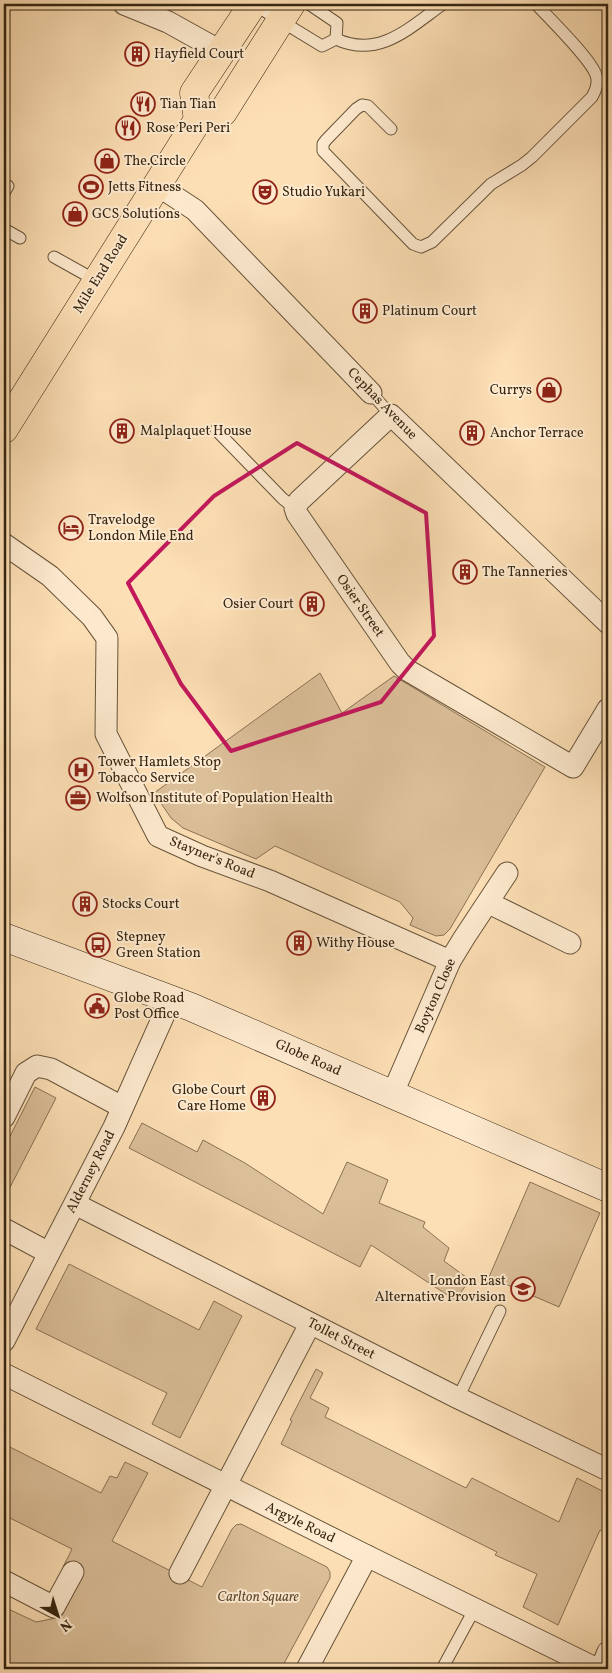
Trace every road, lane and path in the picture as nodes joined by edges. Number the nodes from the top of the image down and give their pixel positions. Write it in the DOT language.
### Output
graph roads {
  1 [pos="124,4"];
  2 [pos="253,4"];
  3 [pos="309,4"];
  4 [pos="443,4"];
  5 [pos="536,4"];
  6 [pos="286,12"];
  7 [pos="336,39"];
  8 [pos="222,52"];
  9 [pos="603,82"];
  10 [pos="198,120"];
  11 [pos="391,129"];
  12 [pos="157,185"];
  13 [pos="4,229"];
  14 [pos="20,238"];
  15 [pos="54,257"];
  16 [pos="97,281"];
  17 [pos="371,393"];
  18 [pos="391,415"];
  19 [pos="4,429"];
  20 [pos="216,430"];
  21 [pos="295,508"];
  22 [pos="4,544"];
  23 [pos="608,623"];
  24 [pos="608,709"];
  25 [pos="507,873"];
  26 [pos="489,903"];
  27 [pos="4,937"];
  28 [pos="570,943"];
  29 [pos="450,961"];
  30 [pos="171,999"];
  31 [pos="392,1095"];
  32 [pos="122,1107"];
  33 [pos="4,1117"];
  34 [pos="608,1188"];
  35 [pos="75,1204"];
  36 [pos="4,1229"];
  37 [pos="49,1253"];
  38 [pos="500,1311"];
  39 [pos="310,1324"];
  40 [pos="4,1341"];
  41 [pos="4,1374"];
  42 [pos="458,1398"];
  43 [pos="608,1470"];
  44 [pos="226,1486"];
  45 [pos="367,1556"];
  46 [pos="73,1572"];
  47 [pos="180,1573"];
  48 [pos="4,1581"];
  49 [pos="474,1610"];
  50 [pos="608,1652"];
  51 [pos="307,1669"];
  52 [pos="442,1669"];
  53 [pos="597,1669"];
  54 [pos="601,1669"];
  1 -- 8 [label="street"];
  2 -- 6 [label="lane"];
  2 -- 8 [label="highway"];
  3 -- 7 [label="lane"];
  4 -- 7 [label="lane"];
  5 -- 9 [label="lane"];
  6 -- 7 [label="lane"];
  6 -- 10 [label="highway"];
  8 -- 10 [label="highway"];
  9 -- 11 [label="lane"];
  10 -- 12 [label="highway, Mile End Road"];
  12 -- 16 [label="highway, Mile End Road"];
  12 -- 17 [label="street, Cephas Avenue"];
  13 -- 14 [label="lane"];
  15 -- 16 [label="lane"];
  16 -- 19 [label="highway, Mile End Road"];
  17 -- 18 [label="lane, Cephas Avenue"];
  18 -- 21 [label="street"];
  18 -- 23 [label="street, Cephas Avenue"];
  20 -- 21 [label="lane"];
  21 -- 24 [label="street, Osier Street"];
  22 -- 29 [label="street, Stayner's Road"];
  25 -- 26 [label="street, Boyton Close"];
  26 -- 28 [label="street"];
  26 -- 29 [label="street, Boyton Close"];
  27 -- 30 [label="main road, Globe Road"];
  29 -- 31 [label="street, Boyton Close"];
  30 -- 31 [label="main road, Globe Road"];
  30 -- 32 [label="street, Alderney Road"];
  31 -- 34 [label="main road, Globe Road"];
  32 -- 33 [label="street"];
  32 -- 35 [label="street, Alderney Road"];
  35 -- 37 [label="street, Alderney Road"];
  35 -- 39 [label="street, Tollet Street"];
  36 -- 37 [label="street"];
  37 -- 40 [label="street, Alderney Road"];
  38 -- 42 [label="lane"];
  39 -- 42 [label="street, Tollet Street"];
  39 -- 44 [label="street"];
  41 -- 44 [label="street, Argyle Road"];
  42 -- 43 [label="street, Tollet Street"];
  44 -- 45 [label="street, Argyle Road"];
  44 -- 47 [label="street"];
  45 -- 49 [label="street, Argyle Road"];
  45 -- 51 [label="street"];
  46 -- 48 [label="street"];
  49 -- 52 [label="lane"];
  49 -- 53 [label="street, Argyle Road"];
  50 -- 54 [label="street"];
}
